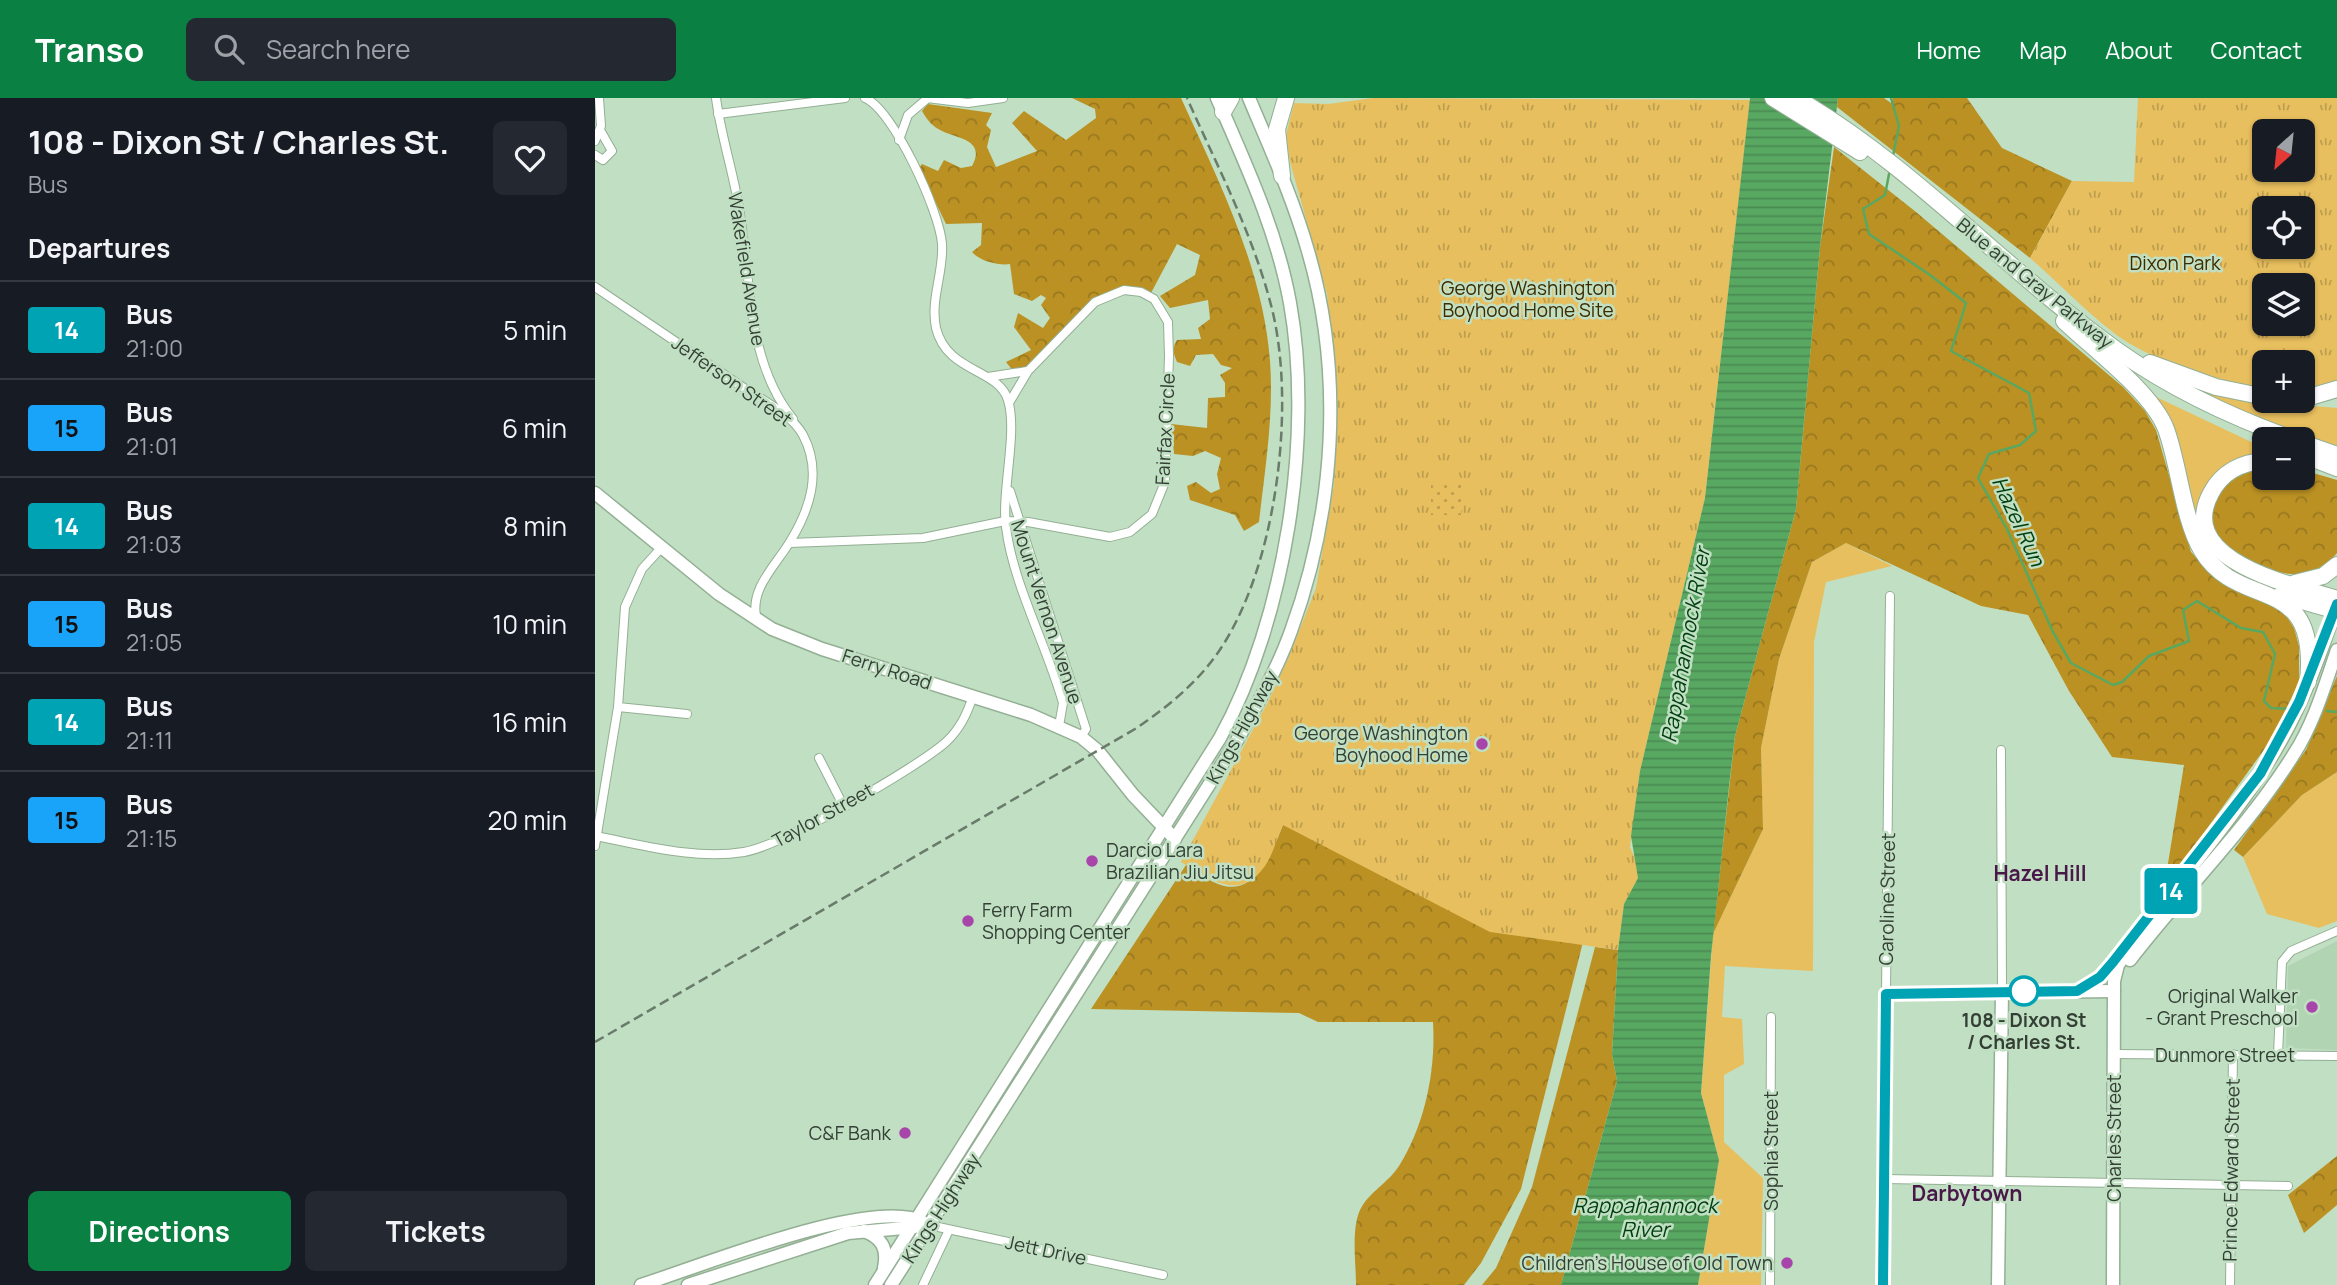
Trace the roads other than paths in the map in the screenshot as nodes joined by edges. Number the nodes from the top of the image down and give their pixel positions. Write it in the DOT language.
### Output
graph roads {
  1 [pos="599,98"];
  2 [pos="716,98"];
  3 [pos="845,98"];
  4 [pos="865,98"];
  5 [pos="928,98"];
  6 [pos="1003,98"];
  7 [pos="1249,98"];
  8 [pos="1286,98"];
  9 [pos="1773,98"];
  10 [pos="1796,98"];
  11 [pos="1224,103"];
  12 [pos="718,114"];
  13 [pos="600,130"];
  14 [pos="899,140"];
  15 [pos="595,141"];
  16 [pos="595,155"];
  17 [pos="1282,176"];
  18 [pos="1922,198"];
  19 [pos="595,287"];
  20 [pos="2064,321"];
  21 [pos="2117,350"];
  22 [pos="1028,371"];
  23 [pos="985,377"];
  24 [pos="2337,389"];
  25 [pos="2252,394"];
  26 [pos="2315,396"];
  27 [pos="2315,401"];
  28 [pos="1009,403"];
  29 [pos="2337,404"];
  30 [pos="2265,427"];
  31 [pos="801,431"];
  32 [pos="2252,434"];
  33 [pos="2315,447"];
  34 [pos="2337,455"];
  35 [pos="2315,460"];
  36 [pos="2252,464"];
  37 [pos="2315,467"];
  38 [pos="2337,470"];
  39 [pos="1008,485"];
  40 [pos="595,493"];
  41 [pos="1005,521"];
  42 [pos="1017,521"];
  43 [pos="790,543"];
  44 [pos="662,547"];
  45 [pos="2337,565"];
  46 [pos="2290,583"];
  47 [pos="2258,589"];
  48 [pos="1890,596"];
  49 [pos="2336,606"];
  50 [pos="757,621"];
  51 [pos="2337,650"];
  52 [pos="2308,682"];
  53 [pos="973,696"];
  54 [pos="618,707"];
  55 [pos="687,714"];
  56 [pos="1059,726"];
  57 [pos="1081,737"];
  58 [pos="2001,750"];
  59 [pos="819,758"];
  60 [pos="843,805"];
  61 [pos="1164,829"];
  62 [pos="596,836"];
  63 [pos="1175,839"];
  64 [pos="595,846"];
  65 [pos="2146,923"];
  66 [pos="2337,930"];
  67 [pos="2002,991"];
  68 [pos="2077,991"];
  69 [pos="2114,991"];
  70 [pos="1886,994"];
  71 [pos="1772,1017"];
  72 [pos="2114,1054"];
  73 [pos="2233,1054"];
  74 [pos="2278,1055"];
  75 [pos="2337,1055"];
  76 [pos="1884,1179"];
  77 [pos="2000,1182"];
  78 [pos="2114,1183"];
  79 [pos="2231,1184"];
  80 [pos="2288,1186"];
  81 [pos="914,1223"];
  82 [pos="929,1225"];
  83 [pos="949,1230"];
  84 [pos="863,1231"];
  85 [pos="715,1261"];
  86 [pos="883,1272"];
  87 [pos="1163,1275"];
  88 [pos="700,1283"];
  89 [pos="641,1285"];
  90 [pos="678,1285"];
  91 [pos="688,1285"];
  92 [pos="875,1285"];
  93 [pos="891,1285"];
  94 [pos="923,1285"];
  95 [pos="1770,1285"];
  96 [pos="1883,1285"];
  97 [pos="1998,1285"];
  98 [pos="2113,1285"];
  99 [pos="2230,1285"];
  1 -- 13 [label="street"];
  2 -- 12 [label="street, Wakefield Avenue"];
  3 -- 12 [label="street"];
  4 -- 14 [label="street"];
  5 -- 6 [label="street"];
  5 -- 14 [label="street"];
  7 -- 17 [label="main road, Kings Highway"];
  8 -- 17 [label="highway"];
  9 -- 18 [label="highway, Blue and Gray Parkway"];
  10 -- 18 [label="highway, Blue and Gray Parkway"];
  11 -- 61 [label="main road, Kings Highway"];
  12 -- 31 [label="street, Wakefield Avenue"];
  13 -- 15 [label="street"];
  13 -- 16 [label="street"];
  14 -- 23 [label="street"];
  17 -- 63 [label="main road, Kings Highway"];
  18 -- 20 [label="highway, Blue and Gray Parkway"];
  18 -- 21 [label="highway, Blue and Gray Parkway"];
  19 -- 31 [label="street, Jefferson Street"];
  20 -- 32 [label="highway, Blue and Gray Parkway"];
  20 -- 47 [label="highway"];
  21 -- 25 [label="highway"];
  21 -- 30 [label="highway, Blue and Gray Parkway"];
  22 -- 23 [label="street"];
  22 -- 28 [label="street, Fairfax Circle"];
  22 -- 42 [label="street, Fairfax Circle"];
  23 -- 28 [label="street"];
  24 -- 26 [label="highway"];
  27 -- 29 [label="highway"];
  28 -- 39 [label="street, Mount Vernon Avenue"];
  31 -- 43 [label="street, Jefferson Street"];
  33 -- 34 [label="highway"];
  35 -- 38 [label="highway"];
  36 -- 46 [label="highway"];
  37 -- 38 [label="highway"];
  39 -- 41 [label="street, Mount Vernon Avenue"];
  39 -- 42 [label="street, Mount Vernon Avenue"];
  40 -- 44 [label="main road, Ferry Road"];
  41 -- 42 [label="street, Fairfax Circle"];
  41 -- 43 [label="street, Fairfax Circle"];
  41 -- 56 [label="street, Mount Vernon Avenue"];
  42 -- 57 [label="street, Mount Vernon Avenue"];
  43 -- 50 [label="street, Jefferson Street"];
  44 -- 50 [label="main road, Ferry Road"];
  44 -- 54 [label="street"];
  45 -- 46 [label="highway"];
  46 -- 49 [label="highway"];
  47 -- 49 [label="highway"];
  47 -- 52 [label="highway"];
  48 -- 70 [label="street, Caroline Street"];
  49 -- 52 [label="main road"];
  50 -- 53 [label="main road, Ferry Road"];
  51 -- 69 [label="main road"];
  52 -- 65 [label="main road"];
  53 -- 56 [label="main road, Ferry Road"];
  53 -- 60 [label="street, Taylor Street"];
  54 -- 55 [label="street"];
  54 -- 62 [label="street"];
  56 -- 57 [label="main road, Ferry Road"];
  57 -- 61 [label="main road, Ferry Road"];
  58 -- 67 [label="street"];
  59 -- 60 [label="street"];
  60 -- 62 [label="street, Taylor Street"];
  61 -- 63 [label="main road, Ferry Road"];
  61 -- 81 [label="main road, Kings Highway"];
  62 -- 64 [label="street"];
  63 -- 82 [label="main road, Kings Highway"];
  65 -- 68 [label="main road"];
  65 -- 69 [label="main road"];
  66 -- 74 [label="street"];
  67 -- 68 [label="main road"];
  67 -- 70 [label="main road"];
  67 -- 77 [label="main road"];
  68 -- 69 [label="main road"];
  69 -- 72 [label="main road, Charles Street"];
  70 -- 76 [label="main road, Caroline Street"];
  71 -- 95 [label="street, Sophia Street"];
  72 -- 73 [label="street, Dunmore Street"];
  72 -- 78 [label="main road, Charles Street"];
  73 -- 74 [label="street, Dunmore Street"];
  73 -- 79 [label="street, Prince Edward Street"];
  74 -- 75 [label="street, Dunmore Street"];
  76 -- 77 [label="street"];
  76 -- 96 [label="main road, Caroline Street"];
  77 -- 78 [label="street"];
  77 -- 97 [label="main road"];
  78 -- 79 [label="street"];
  78 -- 98 [label="main road, Charles Street"];
  79 -- 80 [label="street"];
  79 -- 99 [label="street, Prince Edward Street"];
  81 -- 82 [label="main road"];
  81 -- 84 [label="main road"];
  81 -- 85 [label="main road"];
  81 -- 86 [label="main road, Kings Highway"];
  82 -- 83 [label="street, Jett Drive"];
  82 -- 93 [label="main road, Kings Highway"];
  83 -- 87 [label="street, Jett Drive"];
  83 -- 94 [label="street"];
  84 -- 86 [label="main road"];
  84 -- 88 [label="main road"];
  85 -- 89 [label="main road"];
  85 -- 90 [label="main road"];
  86 -- 92 [label="main road, Kings Highway"];
  88 -- 91 [label="main road"];
}
